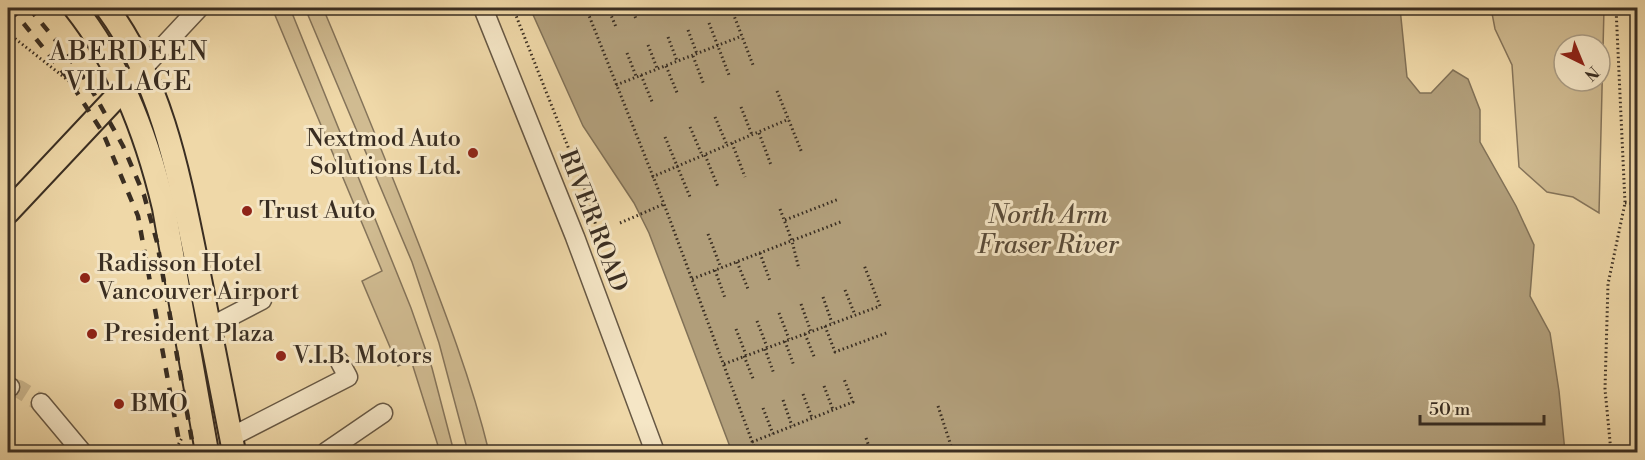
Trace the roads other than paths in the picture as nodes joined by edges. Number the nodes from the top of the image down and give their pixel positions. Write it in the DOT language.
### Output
graph roads {
  1 [pos="75,8"];
  2 [pos="107,8"];
  3 [pos="199,8"];
  4 [pos="483,8"];
  5 [pos="142,69"];
  6 [pos="125,87"];
  7 [pos="8,212"];
  8 [pos="262,300"];
  9 [pos="210,327"];
  10 [pos="340,362"];
  11 [pos="41,403"];
  12 [pos="382,413"];
  13 [pos="233,445"];
  14 [pos="82,453"];
  15 [pos="207,453"];
  16 [pos="326,453"];
  17 [pos="655,453"];
  1 -- 6 [label="main road"];
  2 -- 5 [label="main road"];
  3 -- 5 [label="street"];
  4 -- 17 [label="street, RIVER ROAD"];
  5 -- 6 [label="main road"];
  5 -- 9 [label="main road"];
  6 -- 7 [label="main road"];
  6 -- 15 [label="main road"];
  8 -- 9 [label="street"];
  9 -- 13 [label="main road"];
  10 -- 13 [label="street"];
  11 -- 14 [label="street"];
  12 -- 16 [label="street"];
}
